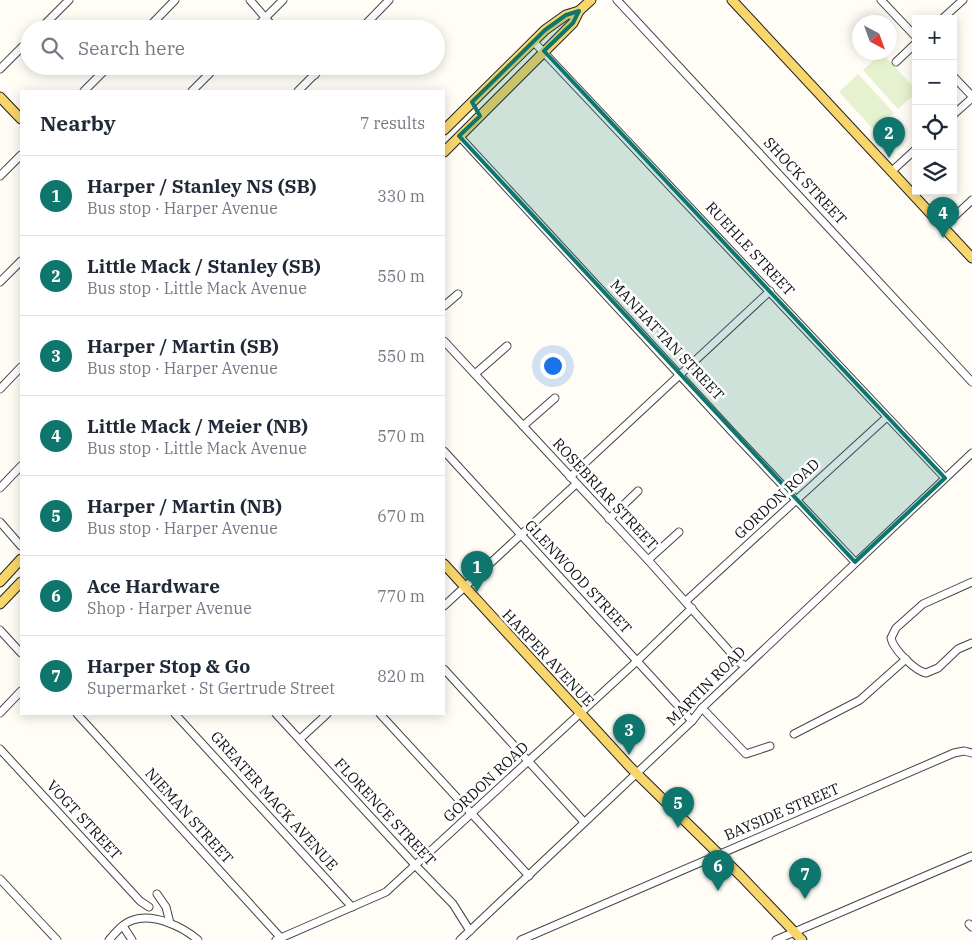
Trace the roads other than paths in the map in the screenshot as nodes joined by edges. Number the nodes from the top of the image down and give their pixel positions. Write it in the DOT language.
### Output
graph roads {
  1 [pos="69,0"];
  2 [pos="175,0"];
  3 [pos="250,0"];
  4 [pos="283,0"];
  5 [pos="389,0"];
  6 [pos="591,0"];
  7 [pos="617,0"];
  8 [pos="732,0"];
  9 [pos="881,0"];
  10 [pos="963,0"];
  11 [pos="579,11"];
  12 [pos="946,15"];
  13 [pos="265,18"];
  14 [pos="49,20"];
  15 [pos="155,20"];
  16 [pos="370,20"];
  17 [pos="912,33"];
  18 [pos="533,41"];
  19 [pos="912,47"];
  20 [pos="20,49"];
  21 [pos="544,51"];
  22 [pos="896,62"];
  23 [pos="0,69"];
  24 [pos="100,75"];
  25 [pos="208,75"];
  26 [pos="314,75"];
  27 [pos="957,80"];
  28 [pos="85,90"];
  29 [pos="193,90"];
  30 [pos="299,90"];
  31 [pos="0,97"];
  32 [pos="972,97"];
  33 [pos="472,102"];
  34 [pos="957,111"];
  35 [pos="482,114"];
  36 [pos="20,117"];
  37 [pos="445,129"];
  38 [pos="459,136"];
  39 [pos="915,150"];
  40 [pos="445,151"];
  41 [pos="20,156"];
  42 [pos="892,171"];
  43 [pos="0,176"];
  44 [pos="972,200"];
  45 [pos="942,227"];
  46 [pos="972,258"];
  47 [pos="20,262"];
  48 [pos="0,282"];
  49 [pos="770,291"];
  50 [pos="458,294"];
  51 [pos="445,305"];
  52 [pos="445,341"];
  53 [pos="506,346"];
  54 [pos="20,368"];
  55 [pos="475,374"];
  56 [pos="680,375"];
  57 [pos="972,382"];
  58 [pos="0,389"];
  59 [pos="555,398"];
  60 [pos="887,417"];
  61 [pos="523,426"];
  62 [pos="445,452"];
  63 [pos="972,453"];
  64 [pos="20,467"];
  65 [pos="570,476"];
  66 [pos="945,478"];
  67 [pos="576,484"];
  68 [pos="0,488"];
  69 [pos="638,491"];
  70 [pos="796,500"];
  71 [pos="609,519"];
  72 [pos="0,522"];
  73 [pos="679,532"];
  74 [pos="521,535"];
  75 [pos="20,545"];
  76 [pos="20,560"];
  77 [pos="648,560"];
  78 [pos="855,562"];
  79 [pos="445,565"];
  80 [pos="0,582"];
  81 [pos="972,582"];
  82 [pos="20,583"];
  83 [pos="464,587"];
  84 [pos="686,601"];
  85 [pos="0,604"];
  86 [pos="445,605"];
  87 [pos="692,608"];
  88 [pos="0,630"];
  89 [pos="972,644"];
  90 [pos="20,652"];
  91 [pos="906,659"];
  92 [pos="637,661"];
  93 [pos="746,666"];
  94 [pos="445,670"];
  95 [pos="20,692"];
  96 [pos="702,708"];
  97 [pos="0,713"];
  98 [pos="580,713"];
  99 [pos="78,715"];
  100 [pos="176,715"];
  101 [pos="277,715"];
  102 [pos="326,715"];
  103 [pos="381,715"];
  104 [pos="692,721"];
  105 [pos="794,734"];
  106 [pos="300,739"];
  107 [pos="770,746"];
  108 [pos="0,749"];
  109 [pos="972,753"];
  110 [pos="528,761"];
  111 [pos="636,773"];
  112 [pos="472,814"];
  113 [pos="584,822"];
  114 [pos="719,854"];
  115 [pos="972,856"];
  116 [pos="416,866"];
  117 [pos="528,876"];
  118 [pos="0,878"];
  119 [pos="158,894"];
  120 [pos="149,907"];
  121 [pos="352,907"];
  122 [pos="170,923"];
  123 [pos="123,926"];
  124 [pos="470,931"];
  125 [pos="795,932"];
  126 [pos="279,939"];
  127 [pos="57,940"];
  128 [pos="109,940"];
  129 [pos="132,940"];
  130 [pos="198,940"];
  131 [pos="460,940"];
  132 [pos="521,940"];
  133 [pos="776,940"];
  134 [pos="802,940"];
  1 -- 14 [label="street"];
  2 -- 15 [label="street"];
  3 -- 13 [label="street"];
  4 -- 13 [label="street"];
  5 -- 16 [label="street"];
  6 -- 11 [label="main road"];
  7 -- 57 [label="street, SHOCK STREET"];
  8 -- 42 [label="main road"];
  9 -- 17 [label="street"];
  10 -- 12 [label="street"];
  11 -- 18 [label="main road"];
  11 -- 21 [label="main road"];
  18 -- 21 [label="street, RUEHLE STREET"];
  18 -- 33 [label="main road"];
  19 -- 22 [label="street"];
  20 -- 23 [label="street"];
  21 -- 35 [label="main road"];
  21 -- 49 [label="street, RUEHLE STREET"];
  24 -- 28 [label="street"];
  25 -- 29 [label="street"];
  26 -- 30 [label="street"];
  27 -- 32 [label="street"];
  31 -- 36 [label="main road"];
  32 -- 34 [label="street"];
  33 -- 35 [label="main road"];
  33 -- 37 [label="main road"];
  35 -- 38 [label="main road"];
  38 -- 40 [label="main road"];
  38 -- 56 [label="street, MANHATTAN STREET"];
  39 -- 42 [label="street"];
  41 -- 43 [label="street"];
  42 -- 45 [label="main road"];
  44 -- 45 [label="street"];
  45 -- 46 [label="main road"];
  47 -- 48 [label="street"];
  49 -- 56 [label="street"];
  49 -- 60 [label="street, RUEHLE STREET"];
  50 -- 51 [label="street"];
  52 -- 55 [label="street, ROSEBRIAR STREET"];
  53 -- 55 [label="street"];
  54 -- 58 [label="street"];
  55 -- 61 [label="street, ROSEBRIAR STREET"];
  56 -- 65 [label="street"];
  56 -- 70 [label="street, MANHATTAN STREET"];
  59 -- 61 [label="street"];
  60 -- 66 [label="street, RUEHLE STREET"];
  60 -- 70 [label="street, GORDON ROAD"];
  61 -- 65 [label="street, ROSEBRIAR STREET"];
  62 -- 74 [label="street, GLENWOOD STREET"];
  63 -- 66 [label="street, MARTIN ROAD"];
  64 -- 68 [label="street"];
  65 -- 67 [label="street, ROSEBRIAR STREET"];
  66 -- 78 [label="street, MARTIN ROAD"];
  67 -- 71 [label="street, ROSEBRIAR STREET"];
  67 -- 74 [label="street"];
  69 -- 71 [label="street"];
  70 -- 78 [label="street, MANHATTAN STREET"];
  70 -- 84 [label="street, GORDON ROAD"];
  71 -- 77 [label="street, ROSEBRIAR STREET"];
  72 -- 75 [label="street"];
  73 -- 77 [label="street"];
  74 -- 83 [label="street"];
  74 -- 92 [label="street, GLENWOOD STREET"];
  76 -- 80 [label="main road"];
  77 -- 84 [label="street, ROSEBRIAR STREET"];
  78 -- 93 [label="street, MARTIN ROAD"];
  79 -- 83 [label="main road, HARPER AVENUE"];
  81 -- 91 [label="street"];
  82 -- 85 [label="main road"];
  83 -- 86 [label="street"];
  83 -- 98 [label="main road, HARPER AVENUE"];
  84 -- 87 [label="street, ROSEBRIAR STREET"];
  87 -- 92 [label="street, GORDON ROAD"];
  87 -- 93 [label="street, ROSEBRIAR STREET"];
  88 -- 90 [label="street"];
  89 -- 91 [label="street"];
  91 -- 105 [label="street"];
  92 -- 98 [label="street, GORDON ROAD"];
  92 -- 104 [label="street, GLENWOOD STREET"];
  93 -- 96 [label="street, MARTIN ROAD"];
  94 -- 110 [label="street"];
  95 -- 97 [label="street"];
  96 -- 104 [label="street, MARTIN ROAD"];
  96 -- 107 [label="street"];
  98 -- 110 [label="street, GORDON ROAD"];
  98 -- 111 [label="main road, HARPER AVENUE"];
  99 -- 126 [label="street, NIEMAN STREET"];
  100 -- 121 [label="street, GREATER MACK AVENUE"];
  101 -- 106 [label="street, FLORENCE STREET"];
  102 -- 106 [label="street"];
  103 -- 112 [label="street"];
  104 -- 111 [label="street, MARTIN ROAD"];
  106 -- 116 [label="street, FLORENCE STREET"];
  108 -- 120 [label="street, VOGT STREET"];
  109 -- 114 [label="street, BAYSIDE STREET"];
  110 -- 112 [label="street, GORDON ROAD"];
  110 -- 113 [label="street"];
  111 -- 113 [label="street, MARTIN ROAD"];
  111 -- 114 [label="main road, HARPER AVENUE"];
  112 -- 116 [label="street, GORDON ROAD"];
  112 -- 117 [label="street"];
  113 -- 117 [label="street, MARTIN ROAD"];
  114 -- 125 [label="main road, HARPER AVENUE"];
  114 -- 132 [label="street, BAYSIDE STREET"];
  115 -- 125 [label="street"];
  116 -- 121 [label="street, GORDON ROAD"];
  116 -- 124 [label="street, FLORENCE STREET"];
  117 -- 124 [label="street, MARTIN ROAD"];
  118 -- 127 [label="street"];
  119 -- 122 [label="street"];
  121 -- 126 [label="street, GORDON ROAD"];
  122 -- 123 [label="street"];
  122 -- 130 [label="street"];
  123 -- 128 [label="street"];
  123 -- 129 [label="street"];
  124 -- 131 [label="street, MARTIN ROAD"];
  125 -- 133 [label="street"];
  125 -- 134 [label="main road, HARPER AVENUE"];
}
